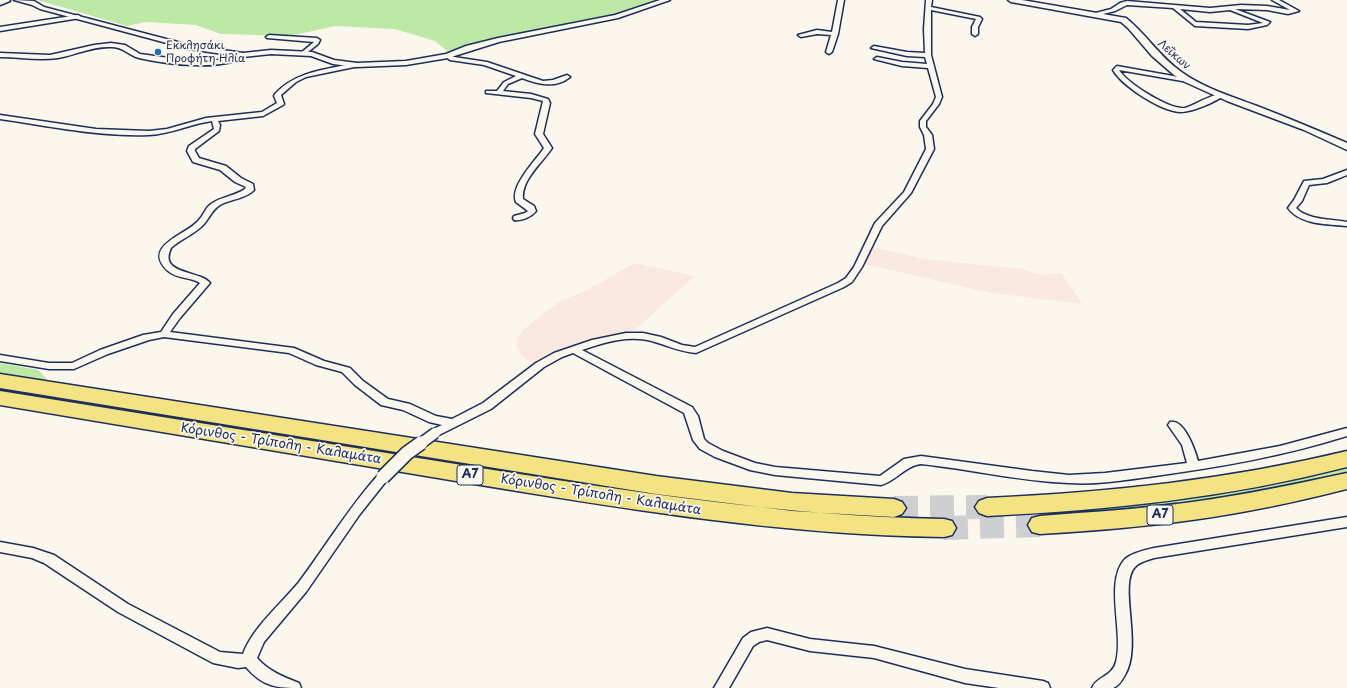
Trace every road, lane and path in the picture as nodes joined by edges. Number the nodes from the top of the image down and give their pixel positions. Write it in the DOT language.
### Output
graph roads {
  1 [pos="1,0"];
  2 [pos="17,0"];
  3 [pos="667,0"];
  4 [pos="841,0"];
  5 [pos="1012,0"];
  6 [pos="1275,0"];
  7 [pos="1023,1"];
  8 [pos="1125,2"];
  9 [pos="0,3"];
  10 [pos="929,4"];
  11 [pos="1176,8"];
  12 [pos="1224,8"];
  13 [pos="1095,14"];
  14 [pos="78,17"];
  15 [pos="0,29"];
  16 [pos="835,34"];
  17 [pos="975,34"];
  18 [pos="801,35"];
  19 [pos="269,38"];
  20 [pos="874,48"];
  21 [pos="829,52"];
  22 [pos="304,53"];
  23 [pos="0,55"];
  24 [pos="243,55"];
  25 [pos="928,55"];
  26 [pos="448,56"];
  27 [pos="877,59"];
  28 [pos="356,65"];
  29 [pos="931,66"];
  30 [pos="521,76"];
  31 [pos="566,77"];
  32 [pos="1188,80"];
  33 [pos="488,92"];
  34 [pos="499,92"];
  35 [pos="1220,95"];
  36 [pos="0,117"];
  37 [pos="214,119"];
  38 [pos="1347,147"];
  39 [pos="1347,172"];
  40 [pos="517,218"];
  41 [pos="1347,224"];
  42 [pos="164,334"];
  43 [pos="574,350"];
  44 [pos="0,358"];
  45 [pos="0,381"];
  46 [pos="0,398"];
  47 [pos="452,423"];
  48 [pos="1174,425"];
  49 [pos="1347,432"];
  50 [pos="1347,459"];
  51 [pos="1194,466"];
  52 [pos="1347,481"];
  53 [pos="987,507"];
  54 [pos="894,508"];
  55 [pos="1347,522"];
  56 [pos="1040,525"];
  57 [pos="944,528"];
  58 [pos="0,547"];
  59 [pos="249,660"];
  60 [pos="273,684"];
  61 [pos="294,688"];
  62 [pos="720,688"];
  63 [pos="1043,688"];
  64 [pos="1099,688"];
  1 -- 9 [label="street"];
  2 -- 14 [label="street"];
  3 -- 26 [label="street"];
  4 -- 16 [label="street"];
  5 -- 7 [label="street, Λεΐκων"];
  6 -- 12 [label="street"];
  7 -- 13 [label="street, Λεΐκων"];
  8 -- 11 [label="street"];
  8 -- 13 [label="street"];
  10 -- 17 [label="street"];
  10 -- 25 [label="street"];
  11 -- 12 [label="street"];
  11 -- 12 [label="street"];
  13 -- 32 [label="street, Λεΐκων"];
  14 -- 15 [label="street"];
  14 -- 24 [label="street"];
  16 -- 18 [label="street"];
  16 -- 21 [label="street"];
  19 -- 22 [label="street"];
  20 -- 25 [label="street"];
  22 -- 24 [label="street"];
  22 -- 28 [label="street"];
  23 -- 24 [label="street"];
  25 -- 29 [label="street"];
  26 -- 28 [label="street"];
  26 -- 30 [label="street"];
  27 -- 29 [label="street"];
  28 -- 37 [label="street"];
  29 -- 43 [label="street"];
  30 -- 31 [label="street"];
  30 -- 34 [label="street"];
  32 -- 35 [label="street, Λεΐκων"];
  32 -- 35 [label="street"];
  33 -- 34 [label="street"];
  34 -- 40 [label="street"];
  35 -- 38 [label="street, Λεΐκων"];
  36 -- 37 [label="street"];
  37 -- 42 [label="street"];
  39 -- 41 [label="street"];
  42 -- 44 [label="street"];
  42 -- 47 [label="street"];
  43 -- 47 [label="street"];
  43 -- 51 [label="street"];
  45 -- 54 [label="highway, Κόρινθος - Τρίπολη - Καλαμάτα / Α7"];
  46 -- 57 [label="highway, Κόρινθος - Τρίπολη - Καλαμάτα / Α7"];
  47 -- 59 [label="street, bridge"];
  48 -- 51 [label="street"];
  49 -- 51 [label="street"];
  50 -- 53 [label="highway, Α7"];
  52 -- 56 [label="highway, Α7"];
  55 -- 64 [label="street"];
  58 -- 59 [label="street"];
  59 -- 60 [label="street"];
  60 -- 61 [label="street"];
  62 -- 63 [label="street"];
}
